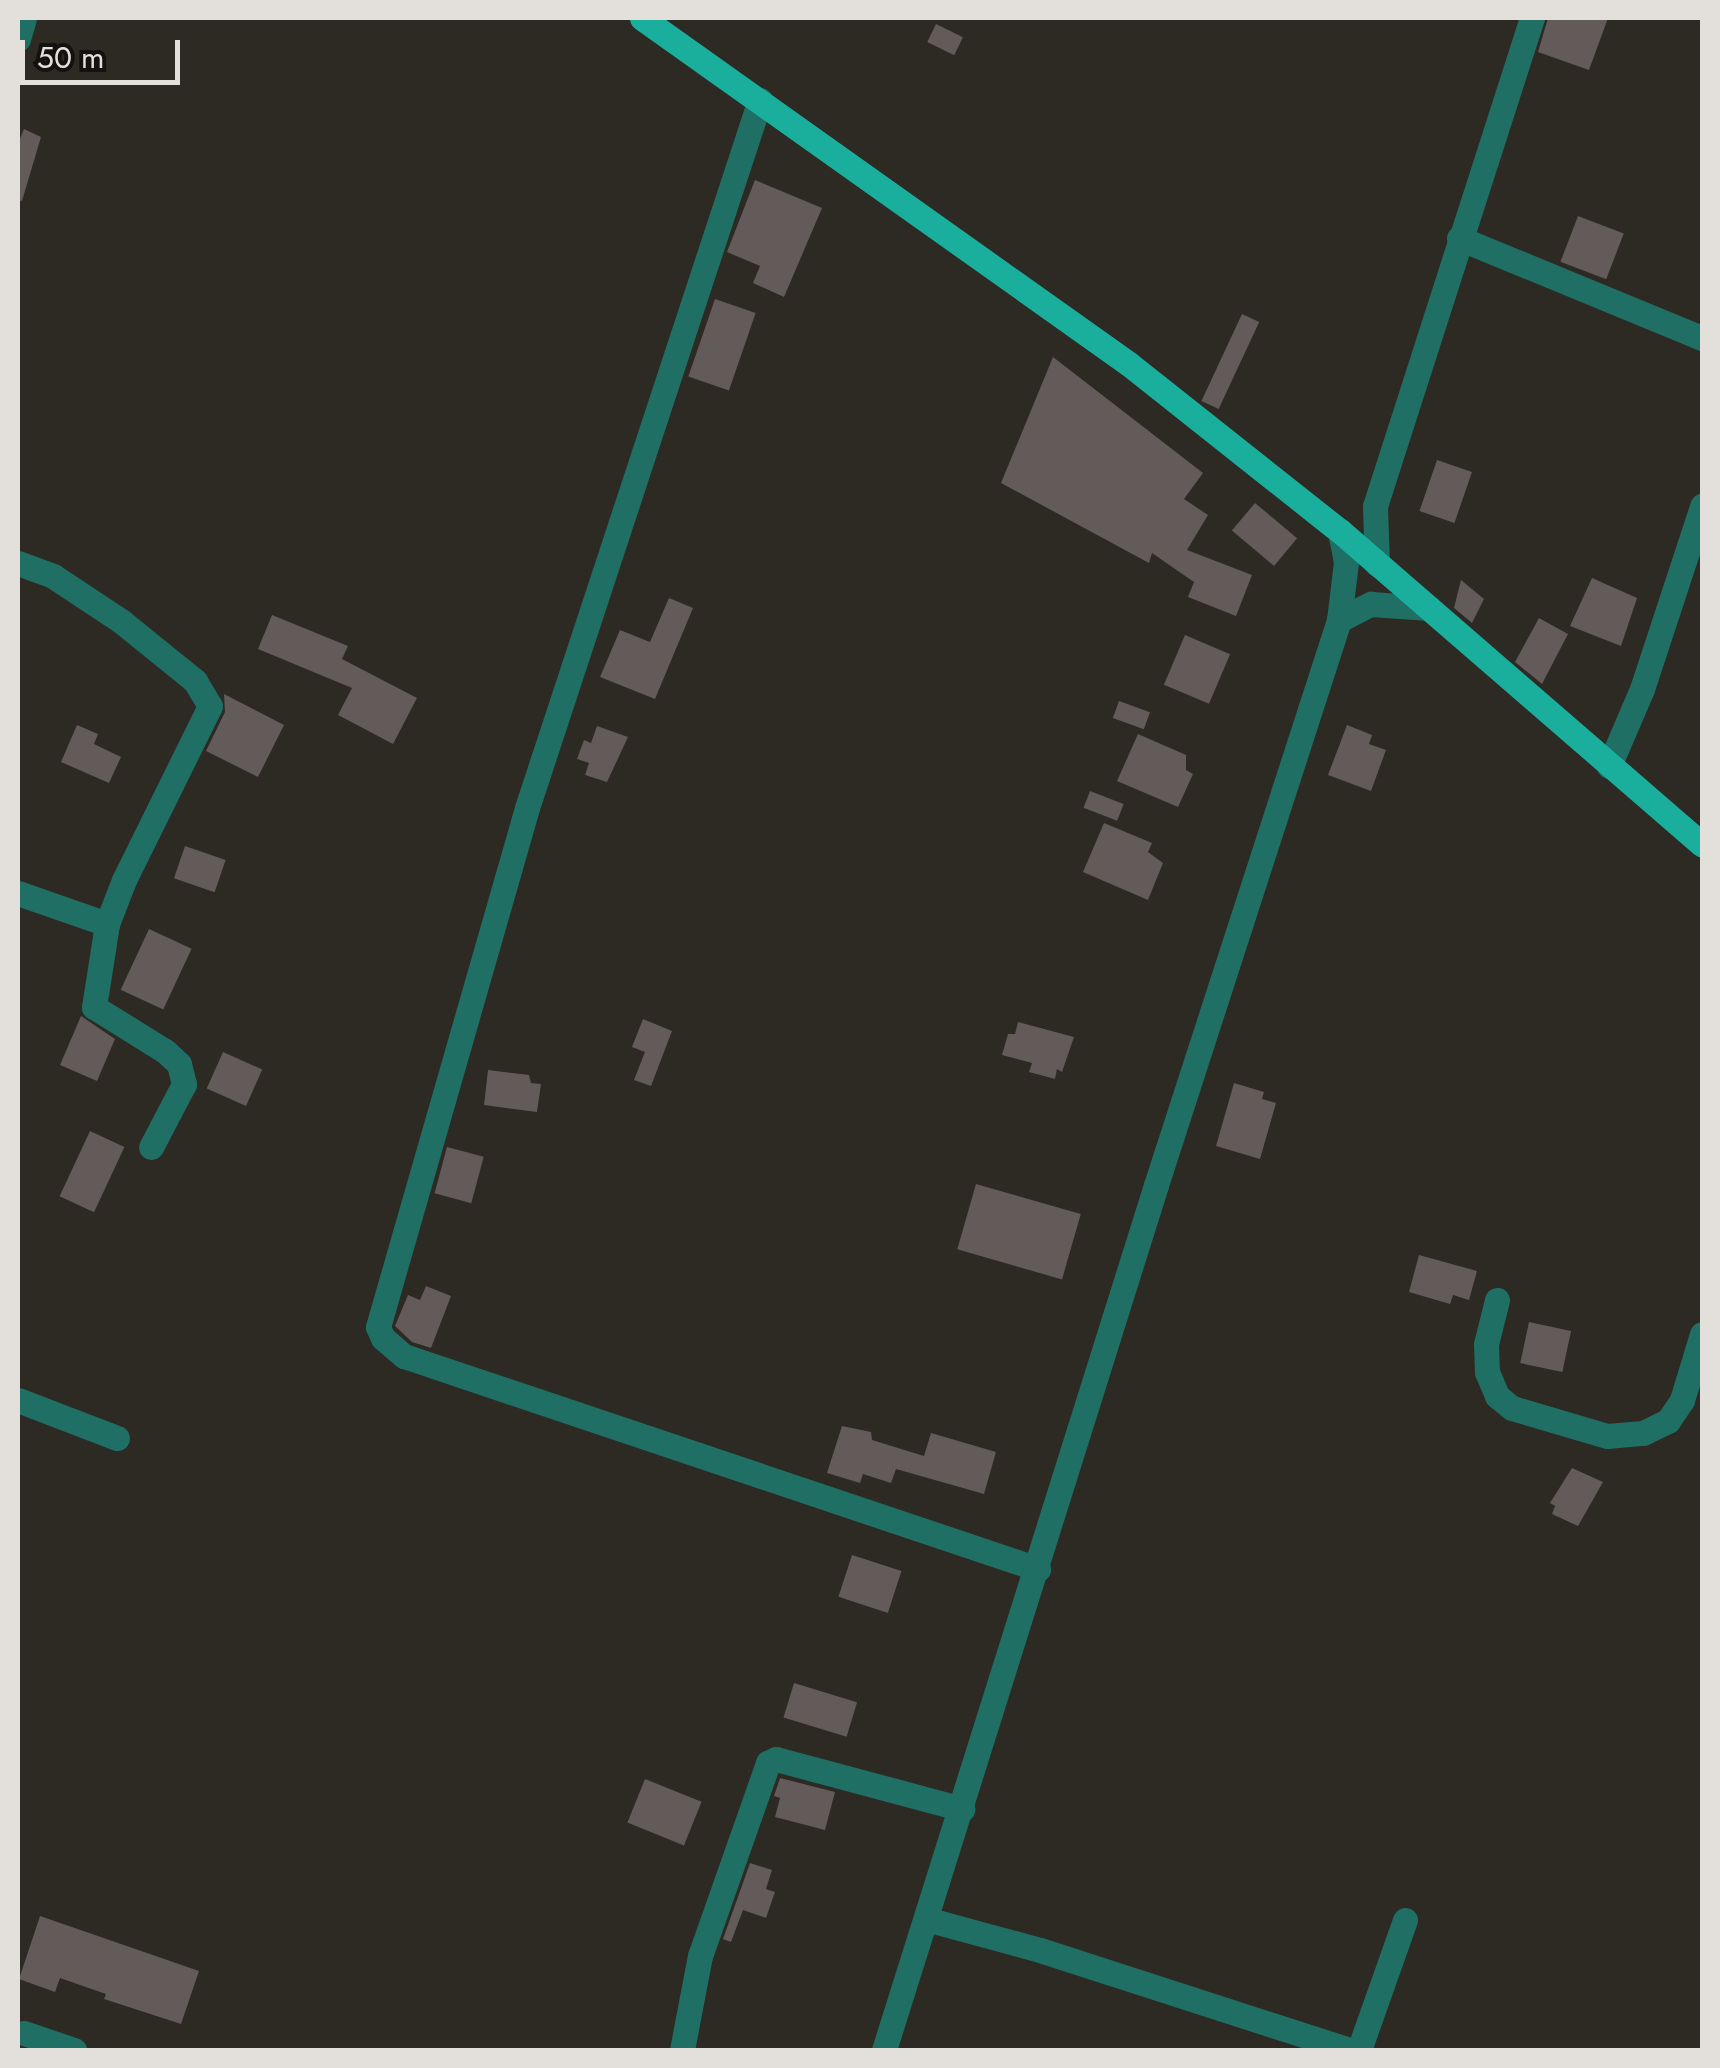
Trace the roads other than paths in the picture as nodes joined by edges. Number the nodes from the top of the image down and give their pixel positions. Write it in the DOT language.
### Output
graph roads {
  1 [pos="24,18"];
  2 [pos="642,18"];
  3 [pos="1532,18"];
  4 [pos="18,38"];
  5 [pos="760,100"];
  6 [pos="1458,238"];
  7 [pos="1702,338"];
  8 [pos="1702,506"];
  9 [pos="1340,531"];
  10 [pos="18,563"];
  11 [pos="1378,564"];
  12 [pos="1428,608"];
  13 [pos="1339,620"];
  14 [pos="1610,766"];
  15 [pos="1702,845"];
  16 [pos="18,893"];
  17 [pos="107,924"];
  18 [pos="151,1148"];
  19 [pos="1496,1300"];
  20 [pos="1702,1334"];
  21 [pos="18,1400"];
  22 [pos="117,1438"];
  23 [pos="1038,1569"];
  24 [pos="962,1809"];
  25 [pos="926,1919"];
  26 [pos="1405,1920"];
  27 [pos="24,2033"];
  28 [pos="74,2050"];
  29 [pos="682,2050"];
  30 [pos="884,2050"];
  31 [pos="1350,2050"];
  32 [pos="1359,2050"];
  1 -- 4 [label="street"];
  2 -- 5 [label="main road"];
  3 -- 6 [label="street"];
  5 -- 9 [label="main road"];
  5 -- 23 [label="street"];
  6 -- 7 [label="street"];
  6 -- 11 [label="street"];
  8 -- 14 [label="street"];
  9 -- 11 [label="main road"];
  9 -- 13 [label="street"];
  10 -- 17 [label="street"];
  11 -- 12 [label="main road"];
  12 -- 13 [label="street"];
  12 -- 14 [label="main road"];
  13 -- 23 [label="street"];
  14 -- 15 [label="main road"];
  16 -- 17 [label="street"];
  17 -- 18 [label="street"];
  19 -- 20 [label="street"];
  21 -- 22 [label="street"];
  23 -- 24 [label="street"];
  24 -- 25 [label="street"];
  24 -- 29 [label="street"];
  25 -- 30 [label="street"];
  25 -- 31 [label="street"];
  26 -- 32 [label="street"];
  27 -- 28 [label="street"];
}
